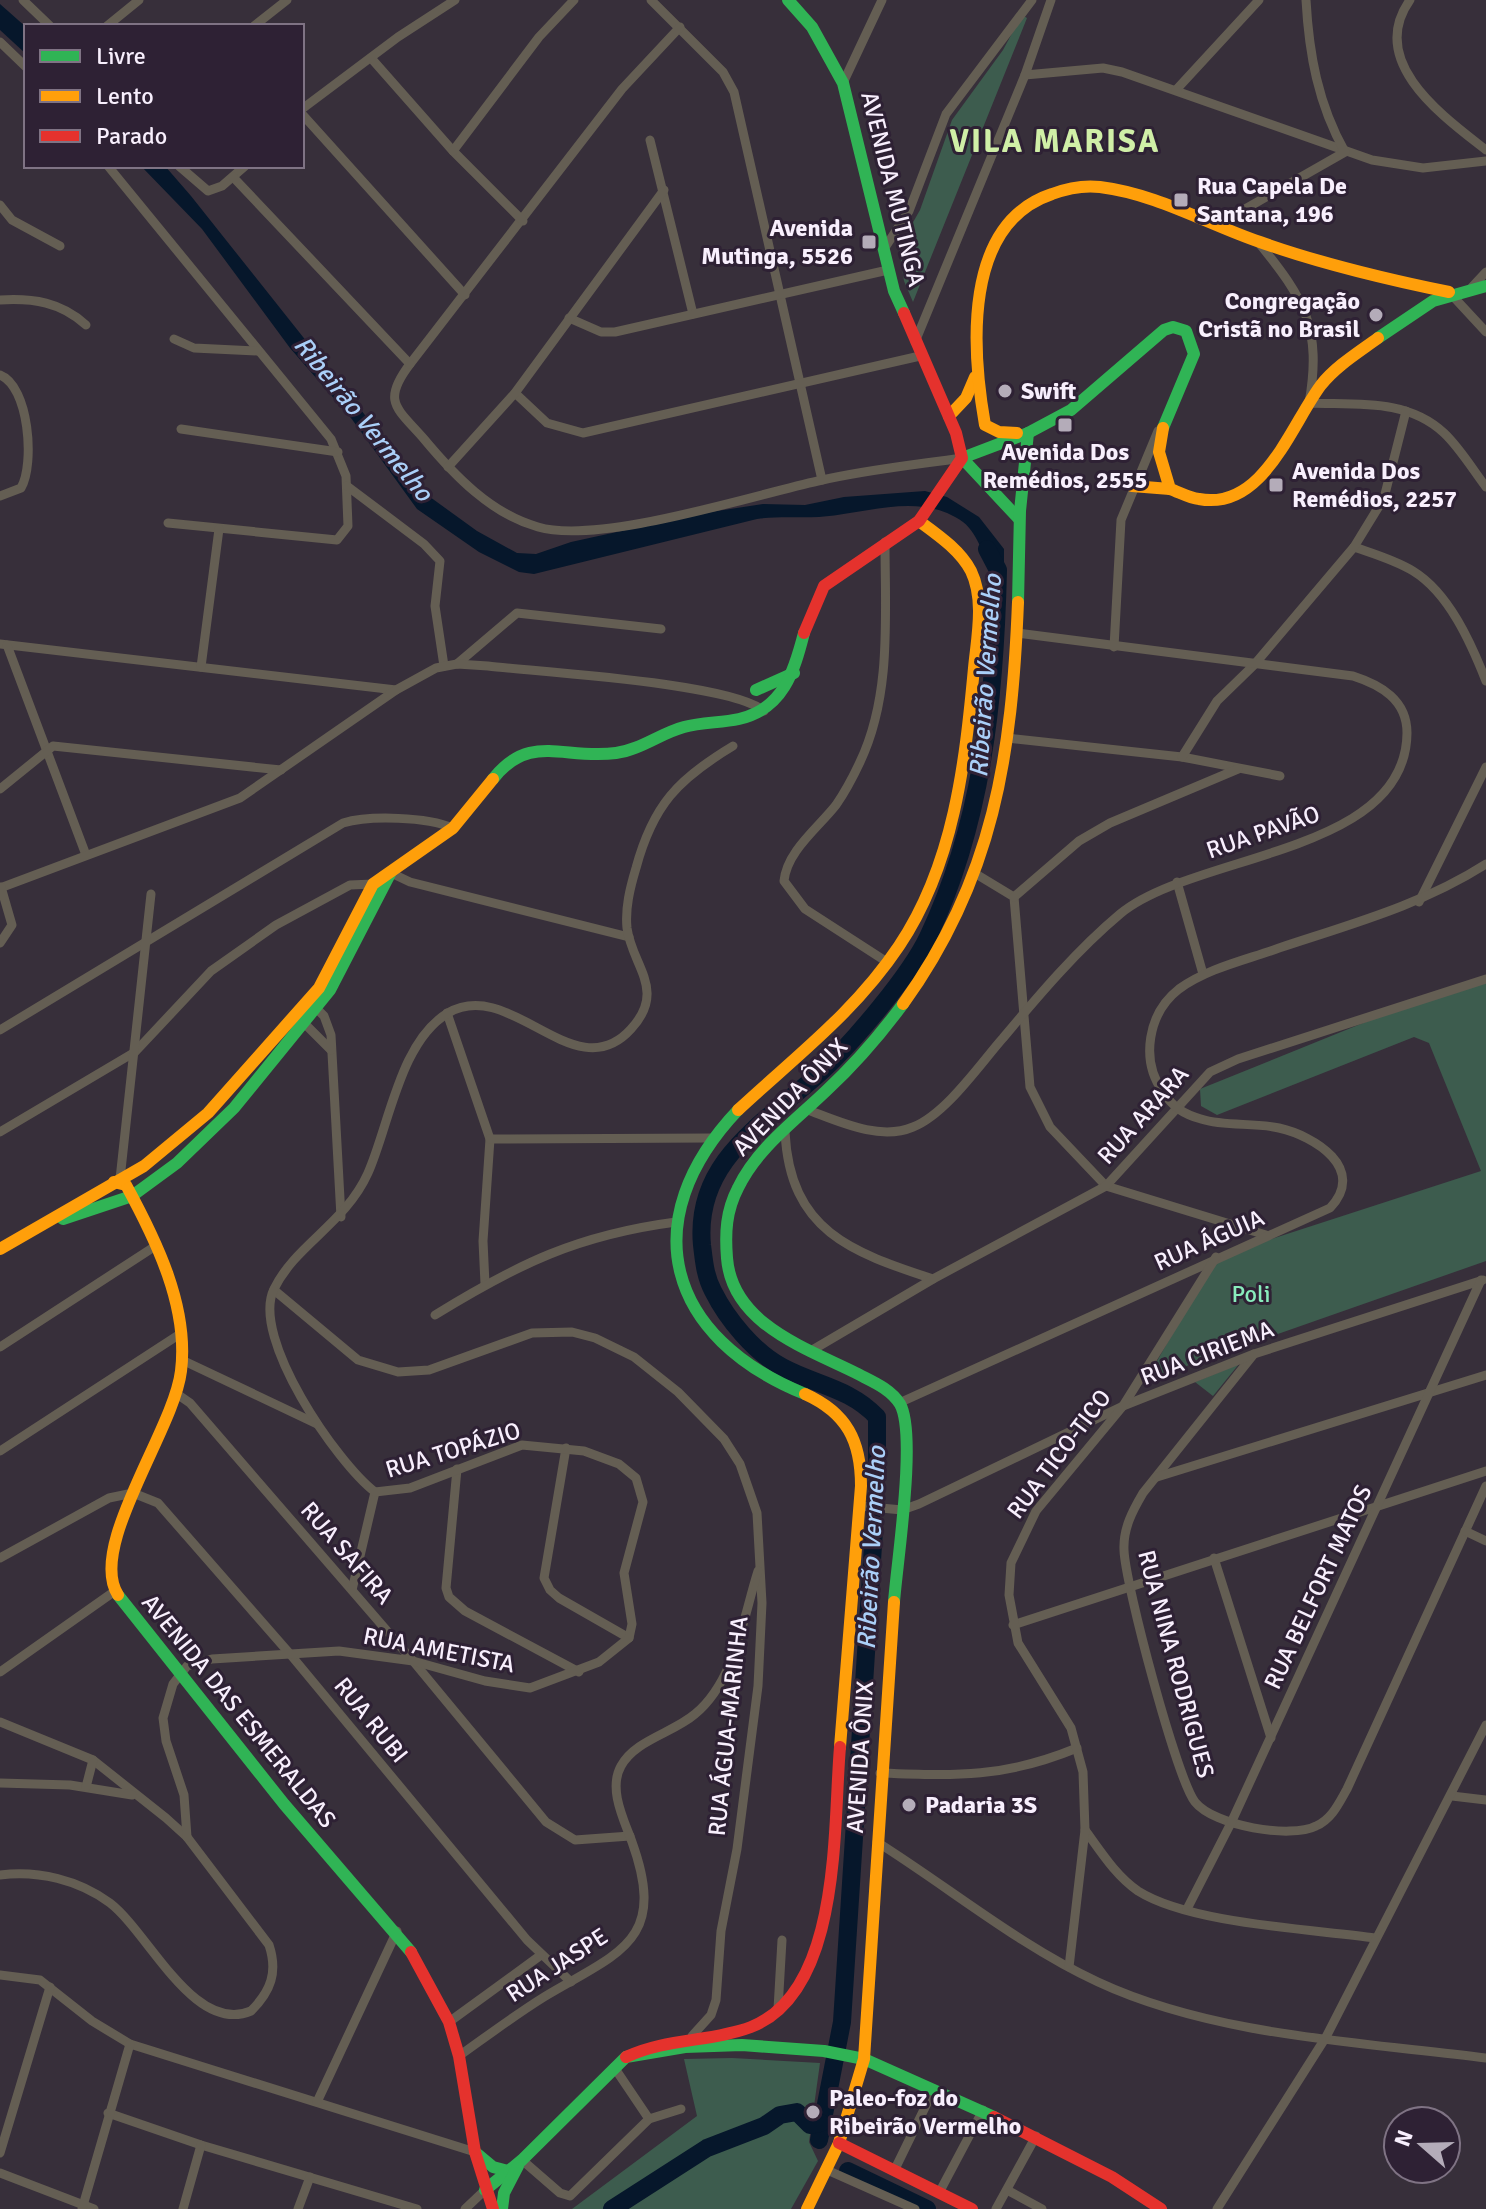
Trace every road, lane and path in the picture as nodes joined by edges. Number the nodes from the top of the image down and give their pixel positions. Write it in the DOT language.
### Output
graph roads {
  1 [pos="23,0"];
  2 [pos="139,0"];
  3 [pos="287,0"];
  4 [pos="455,0"];
  5 [pos="574,0"];
  6 [pos="651,0"];
  7 [pos="788,0"];
  8 [pos="874,0"];
  9 [pos="882,0"];
  10 [pos="1032,0"];
  11 [pos="1051,0"];
  12 [pos="1242,0"];
  13 [pos="1306,0"];
  14 [pos="1410,0"];
  15 [pos="1257,2"];
  16 [pos="874,14"];
  17 [pos="48,24"];
  18 [pos="109,24"];
  19 [pos="257,24"];
  20 [pos="680,27"];
  21 [pos="0,42"];
  22 [pos="371,58"];
  23 [pos="24,65"];
  24 [pos="1025,75"];
  25 [pos="843,83"];
  26 [pos="1176,90"];
  27 [pos="304,109"];
  28 [pos="304,113"];
  29 [pos="650,140"];
  30 [pos="1486,150"];
  31 [pos="453,151"];
  32 [pos="1345,152"];
  33 [pos="1486,161"];
  34 [pos="110,168"];
  35 [pos="181,168"];
  36 [pos="243,168"];
  37 [pos="233,177"];
  38 [pos="664,190"];
  39 [pos="0,205"];
  40 [pos="523,221"];
  41 [pos="1217,225"];
  42 [pos="1258,242"];
  43 [pos="60,246"];
  44 [pos="882,251"];
  45 [pos="888,270"];
  46 [pos="1486,272"];
  47 [pos="1407,283"];
  48 [pos="1486,286"];
  49 [pos="1472,287"];
  50 [pos="1449,292"];
  51 [pos="465,295"];
  52 [pos="781,295"];
  53 [pos="0,300"];
  54 [pos="1412,311"];
  55 [pos="693,314"];
  56 [pos="569,318"];
  57 [pos="86,325"];
  58 [pos="1486,332"];
  59 [pos="174,339"];
  60 [pos="915,342"];
  61 [pos="257,351"];
  62 [pos="920,356"];
  63 [pos="410,364"];
  64 [pos="0,375"];
  65 [pos="975,377"];
  66 [pos="802,385"];
  67 [pos="515,393"];
  68 [pos="1309,403"];
  69 [pos="1406,411"];
  70 [pos="949,416"];
  71 [pos="1163,421"];
  72 [pos="181,429"];
  73 [pos="1028,433"];
  74 [pos="338,452"];
  75 [pos="962,458"];
  76 [pos="448,467"];
  77 [pos="822,480"];
  78 [pos="347,486"];
  79 [pos="1132,486"];
  80 [pos="1486,487"];
  81 [pos="1170,489"];
  82 [pos="0,496"];
  83 [pos="1019,519"];
  84 [pos="919,521"];
  85 [pos="168,523"];
  86 [pos="219,529"];
  87 [pos="885,542"];
  88 [pos="1354,547"];
  89 [pos="661,629"];
  90 [pos="1017,633"];
  91 [pos="2,645"];
  92 [pos="1114,647"];
  93 [pos="457,664"];
  94 [pos="1254,665"];
  95 [pos="444,666"];
  96 [pos="201,667"];
  97 [pos="794,673"];
  98 [pos="1486,681"];
  99 [pos="396,690"];
  100 [pos="756,690"];
  101 [pos="732,695"];
  102 [pos="780,697"];
  103 [pos="764,711"];
  104 [pos="1007,738"];
  105 [pos="733,746"];
  106 [pos="46,748"];
  107 [pos="1182,757"];
  108 [pos="1486,767"];
  109 [pos="1239,768"];
  110 [pos="281,770"];
  111 [pos="1280,776"];
  112 [pos="0,789"];
  113 [pos="453,828"];
  114 [pos="86,855"];
  115 [pos="1486,864"];
  116 [pos="391,873"];
  117 [pos="976,874"];
  118 [pos="1177,882"];
  119 [pos="373,884"];
  120 [pos="1,888"];
  121 [pos="151,894"];
  122 [pos="1014,897"];
  123 [pos="1419,902"];
  124 [pos="629,937"];
  125 [pos="0,943"];
  126 [pos="146,944"];
  127 [pos="887,962"];
  128 [pos="1203,974"];
  129 [pos="1486,979"];
  130 [pos="313,1005"];
  131 [pos="447,1013"];
  132 [pos="1022,1015"];
  133 [pos="301,1020"];
  134 [pos="0,1030"];
  135 [pos="331,1050"];
  136 [pos="135,1052"];
  137 [pos="808,1110"];
  138 [pos="1177,1110"];
  139 [pos="0,1132"];
  140 [pos="785,1132"];
  141 [pos="181,1137"];
  142 [pos="710,1138"];
  143 [pos="490,1139"];
  144 [pos="117,1181"];
  145 [pos="1106,1186"];
  146 [pos="132,1196"];
  147 [pos="341,1217"];
  148 [pos="676,1222"];
  149 [pos="1266,1235"];
  150 [pos="157,1245"];
  151 [pos="0,1249"];
  152 [pos="0,1255"];
  153 [pos="1216,1257"];
  154 [pos="933,1279"];
  155 [pos="1484,1280"];
  156 [pos="485,1284"];
  157 [pos="274,1290"];
  158 [pos="435,1315"];
  159 [pos="180,1334"];
  160 [pos="0,1347"];
  161 [pos="809,1352"];
  162 [pos="1254,1354"];
  163 [pos="182,1360"];
  164 [pos="1486,1375"];
  165 [pos="1432,1393"];
  166 [pos="177,1394"];
  167 [pos="899,1403"];
  168 [pos="1123,1406"];
  169 [pos="317,1424"];
  170 [pos="566,1448"];
  171 [pos="0,1451"];
  172 [pos="457,1469"];
  173 [pos="1486,1471"];
  174 [pos="1156,1477"];
  175 [pos="1486,1486"];
  176 [pos="375,1492"];
  177 [pos="133,1493"];
  178 [pos="1378,1505"];
  179 [pos="862,1506"];
  180 [pos="900,1510"];
  181 [pos="1465,1531"];
  182 [pos="1486,1541"];
  183 [pos="0,1558"];
  184 [pos="1214,1558"];
  185 [pos="760,1564"];
  186 [pos="1129,1585"];
  187 [pos="352,1590"];
  188 [pos="115,1591"];
  189 [pos="1013,1625"];
  190 [pos="629,1638"];
  191 [pos="290,1654"];
  192 [pos="413,1661"];
  193 [pos="0,1672"];
  194 [pos="579,1672"];
  195 [pos="179,1673"];
  196 [pos="0,1722"];
  197 [pos="1486,1725"];
  198 [pos="1271,1738"];
  199 [pos="1077,1748"];
  200 [pos="93,1760"];
  201 [pos="880,1773"];
  202 [pos="0,1783"];
  203 [pos="86,1787"];
  204 [pos="132,1795"];
  205 [pos="1452,1796"];
  206 [pos="1486,1800"];
  207 [pos="1231,1823"];
  208 [pos="1085,1830"];
  209 [pos="630,1836"];
  210 [pos="187,1837"];
  211 [pos="877,1842"];
  212 [pos="0,1875"];
  213 [pos="1187,1909"];
  214 [pos="397,1931"];
  215 [pos="1375,1938"];
  216 [pos="782,1940"];
  217 [pos="541,1955"];
  218 [pos="1069,1967"];
  219 [pos="0,1975"];
  220 [pos="571,1982"];
  221 [pos="50,1987"];
  222 [pos="778,2009"];
  223 [pos="449,2022"];
  224 [pos="692,2036"];
  225 [pos="1326,2037"];
  226 [pos="130,2044"];
  227 [pos="459,2056"];
  228 [pos="626,2057"];
  229 [pos="1486,2058"];
  230 [pos="864,2059"];
  231 [pos="614,2067"];
  232 [pos="934,2089"];
  233 [pos="317,2102"];
  234 [pos="681,2109"];
  235 [pos="983,2110"];
  236 [pos="108,2113"];
  237 [pos="649,2119"];
  238 [pos="1036,2136"];
  239 [pos="839,2143"];
  240 [pos="201,2145"];
  241 [pos="475,2152"];
  242 [pos="0,2153"];
  243 [pos="522,2160"];
  244 [pos="895,2169"];
  245 [pos="827,2170"];
  246 [pos="508,2171"];
  247 [pos="0,2173"];
  248 [pos="310,2177"];
  249 [pos="485,2190"];
  250 [pos="1007,2190"];
  251 [pos="940,2191"];
  252 [pos="83,2207"];
  253 [pos="94,2209"];
  254 [pos="183,2209"];
  255 [pos="298,2209"];
  256 [pos="417,2209"];
  257 [pos="465,2209"];
  258 [pos="493,2209"];
  259 [pos="502,2209"];
  260 [pos="807,2209"];
  261 [pos="915,2209"];
  262 [pos="972,2209"];
  263 [pos="996,2209"];
  264 [pos="1042,2209"];
  265 [pos="1161,2209"];
  266 [pos="1217,2209"];
  1 -- 17 [label="street"];
  2 -- 18 [label="street"];
  3 -- 19 [label="street"];
  4 -- 22 [label="street"];
  5 -- 31 [label="street"];
  6 -- 20 [label="street"];
  7 -- 25 [label="main road, AVENIDA MUTINGA"];
  8 -- 16 [label="street"];
  9 -- 16 [label="street"];
  10 -- 44 [label="street"];
  11 -- 24 [label="street"];
  12 -- 15 [label="street"];
  13 -- 32 [label="street"];
  14 -- 30 [label="street"];
  15 -- 26 [label="street"];
  16 -- 25 [label="street"];
  20 -- 40 [label="street"];
  20 -- 52 [label="street"];
  21 -- 23 [label="street"];
  22 -- 27 [label="street"];
  22 -- 31 [label="street"];
  24 -- 26 [label="street"];
  24 -- 60 [label="street"];
  25 -- 44 [label="main road, AVENIDA MUTINGA"];
  26 -- 32 [label="street"];
  28 -- 51 [label="street"];
  29 -- 38 [label="street"];
  31 -- 40 [label="street"];
  32 -- 33 [label="street"];
  32 -- 41 [label="street"];
  34 -- 61 [label="street"];
  35 -- 37 [label="street"];
  36 -- 37 [label="street"];
  37 -- 63 [label="street"];
  38 -- 55 [label="street"];
  38 -- 56 [label="street"];
  39 -- 43 [label="street"];
  40 -- 51 [label="street"];
  41 -- 42 [label="main road"];
  41 -- 65 [label="main road"];
  42 -- 47 [label="main road"];
  42 -- 68 [label="street"];
  44 -- 45 [label="main road, AVENIDA MUTINGA"];
  45 -- 52 [label="street"];
  45 -- 60 [label="main road, AVENIDA MUTINGA"];
  46 -- 49 [label="street"];
  47 -- 50 [label="main road"];
  47 -- 54 [label="main road"];
  48 -- 49 [label="main road"];
  49 -- 50 [label="main road"];
  50 -- 54 [label="main road"];
  50 -- 58 [label="street"];
  51 -- 63 [label="street"];
  52 -- 55 [label="street"];
  52 -- 66 [label="street"];
  53 -- 57 [label="street"];
  54 -- 68 [label="main road"];
  55 -- 56 [label="street"];
  56 -- 67 [label="street"];
  59 -- 61 [label="street"];
  60 -- 62 [label="main road, AVENIDA MUTINGA"];
  61 -- 74 [label="street"];
  62 -- 66 [label="street"];
  62 -- 70 [label="main road, AVENIDA MUTINGA"];
  63 -- 76 [label="street"];
  64 -- 82 [label="street"];
  65 -- 70 [label="main road"];
  65 -- 73 [label="main road"];
  66 -- 67 [label="street"];
  66 -- 77 [label="street"];
  67 -- 76 [label="street"];
  68 -- 69 [label="street"];
  68 -- 81 [label="main road"];
  69 -- 80 [label="street"];
  69 -- 88 [label="street"];
  70 -- 75 [label="main road, AVENIDA MUTINGA"];
  71 -- 73 [label="main road"];
  71 -- 79 [label="street"];
  71 -- 81 [label="main road"];
  72 -- 74 [label="street"];
  73 -- 75 [label="main road"];
  73 -- 83 [label="main road, AVENIDA ÔNIX"];
  74 -- 78 [label="street"];
  75 -- 77 [label="street"];
  75 -- 83 [label="main road"];
  75 -- 84 [label="main road"];
  76 -- 77 [label="street"];
  78 -- 86 [label="street"];
  78 -- 95 [label="street"];
  79 -- 81 [label="main road"];
  79 -- 92 [label="street"];
  83 -- 90 [label="main road, AVENIDA ÔNIX"];
  84 -- 87 [label="main road"];
  84 -- 127 [label="main road, AVENIDA ÔNIX"];
  85 -- 86 [label="street"];
  86 -- 96 [label="street"];
  87 -- 97 [label="main road"];
  87 -- 127 [label="street"];
  88 -- 94 [label="street"];
  88 -- 98 [label="street"];
  89 -- 93 [label="street"];
  90 -- 92 [label="street, RUA PAVÃO"];
  90 -- 104 [label="main road, AVENIDA ÔNIX"];
  91 -- 96 [label="street"];
  91 -- 106 [label="street"];
  92 -- 94 [label="street, RUA PAVÃO"];
  93 -- 95 [label="street"];
  93 -- 101 [label="street"];
  94 -- 107 [label="street"];
  94 -- 118 [label="street, RUA PAVÃO"];
  95 -- 99 [label="street"];
  96 -- 99 [label="street"];
  97 -- 100 [label="main road"];
  97 -- 102 [label="main road"];
  99 -- 110 [label="street"];
  100 -- 101 [label="street"];
  100 -- 102 [label="street"];
  101 -- 103 [label="street"];
  102 -- 103 [label="main road"];
  103 -- 113 [label="main road"];
  104 -- 107 [label="street"];
  104 -- 117 [label="main road, AVENIDA ÔNIX"];
  105 -- 124 [label="street"];
  106 -- 110 [label="street"];
  106 -- 112 [label="street"];
  106 -- 114 [label="street"];
  107 -- 109 [label="street"];
  108 -- 123 [label="street"];
  109 -- 111 [label="street"];
  109 -- 122 [label="street"];
  110 -- 114 [label="street"];
  113 -- 116 [label="main road"];
  113 -- 126 [label="street"];
  114 -- 120 [label="street"];
  115 -- 123 [label="street"];
  116 -- 119 [label="main road"];
  116 -- 124 [label="street"];
  116 -- 130 [label="main road"];
  117 -- 122 [label="street"];
  117 -- 137 [label="main road, AVENIDA ÔNIX"];
  118 -- 128 [label="street"];
  118 -- 132 [label="street, RUA PAVÃO"];
  119 -- 130 [label="main road"];
  119 -- 136 [label="street"];
  120 -- 125 [label="street"];
  121 -- 126 [label="street"];
  122 -- 132 [label="street"];
  123 -- 128 [label="street"];
  124 -- 131 [label="street"];
  126 -- 134 [label="street"];
  126 -- 136 [label="street"];
  127 -- 142 [label="main road, AVENIDA ÔNIX"];
  128 -- 138 [label="street"];
  129 -- 138 [label="street, RUA ARARA"];
  130 -- 133 [label="main road"];
  130 -- 135 [label="street"];
  131 -- 143 [label="street"];
  131 -- 147 [label="street"];
  132 -- 137 [label="street, RUA PAVÃO"];
  132 -- 145 [label="street"];
  133 -- 135 [label="street"];
  133 -- 141 [label="main road"];
  133 -- 146 [label="main road"];
  135 -- 147 [label="street"];
  136 -- 139 [label="street"];
  136 -- 144 [label="street"];
  137 -- 140 [label="main road, AVENIDA ÔNIX"];
  138 -- 145 [label="street, RUA ARARA"];
  138 -- 149 [label="street, RUA ÁGUIA"];
  140 -- 154 [label="street"];
  140 -- 161 [label="main road, AVENIDA ÔNIX"];
  141 -- 144 [label="main road"];
  141 -- 146 [label="main road"];
  142 -- 143 [label="street"];
  142 -- 148 [label="main road, AVENIDA ÔNIX"];
  143 -- 156 [label="street"];
  144 -- 146 [label="main road, AVENIDA DAS ESMERALDAS"];
  144 -- 151 [label="main road"];
  145 -- 149 [label="street"];
  145 -- 154 [label="street, RUA ARARA"];
  146 -- 150 [label="main road, AVENIDA DAS ESMERALDAS"];
  146 -- 152 [label="main road"];
  147 -- 157 [label="street"];
  148 -- 156 [label="street"];
  148 -- 179 [label="main road, AVENIDA ÔNIX"];
  149 -- 153 [label="street, RUA ÁGUIA"];
  150 -- 159 [label="main road, AVENIDA DAS ESMERALDAS"];
  150 -- 160 [label="street"];
  153 -- 167 [label="street, RUA ÁGUIA"];
  153 -- 168 [label="street, RUA TICO-TICO"];
  154 -- 161 [label="street, RUA ARARA"];
  155 -- 162 [label="street, RUA CIRIEMA"];
  155 -- 165 [label="street, RUA BELFORT MATOS"];
  156 -- 158 [label="street"];
  157 -- 169 [label="street, RUA TOPÁZIO"];
  157 -- 185 [label="street, RUA ÁGUA-MARINHA"];
  159 -- 163 [label="main road, AVENIDA DAS ESMERALDAS"];
  159 -- 171 [label="street"];
  161 -- 167 [label="main road, AVENIDA ÔNIX"];
  162 -- 168 [label="street, RUA CIRIEMA"];
  162 -- 174 [label="street, RUA NINA RODRIGUES"];
  163 -- 166 [label="main road, AVENIDA DAS ESMERALDAS"];
  163 -- 169 [label="street"];
  164 -- 165 [label="street"];
  165 -- 174 [label="street"];
  165 -- 178 [label="street, RUA BELFORT MATOS"];
  166 -- 177 [label="main road, AVENIDA DAS ESMERALDAS"];
  166 -- 187 [label="street, RUA SAFIRA"];
  167 -- 180 [label="main road, AVENIDA ÔNIX"];
  168 -- 180 [label="street, RUA CIRIEMA"];
  168 -- 189 [label="street, RUA TICO-TICO"];
  169 -- 176 [label="street, RUA TOPÁZIO"];
  170 -- 172 [label="street, RUA TOPÁZIO"];
  170 -- 190 [label="street"];
  170 -- 190 [label="street"];
  172 -- 176 [label="street, RUA TOPÁZIO"];
  172 -- 194 [label="street"];
  173 -- 178 [label="street"];
  174 -- 186 [label="street, RUA NINA RODRIGUES"];
  175 -- 181 [label="street, RUA NINA RODRIGUES"];
  176 -- 187 [label="street"];
  177 -- 183 [label="street"];
  177 -- 188 [label="main road, AVENIDA DAS ESMERALDAS"];
  177 -- 191 [label="street, RUA RUBI"];
  178 -- 184 [label="street"];
  178 -- 198 [label="street, RUA BELFORT MATOS"];
  179 -- 180 [label="street, RUA CIRIEMA"];
  179 -- 222 [label="main road, AVENIDA ÔNIX"];
  180 -- 201 [label="main road, AVENIDA ÔNIX"];
  181 -- 182 [label="street"];
  181 -- 207 [label="street, RUA NINA RODRIGUES"];
  184 -- 186 [label="street"];
  184 -- 198 [label="street"];
  185 -- 209 [label="street, RUA JASPE"];
  185 -- 224 [label="street, RUA ÁGUA-MARINHA"];
  186 -- 189 [label="street"];
  186 -- 207 [label="street, RUA NINA RODRIGUES"];
  187 -- 192 [label="street, RUA SAFIRA"];
  188 -- 193 [label="street"];
  188 -- 195 [label="main road, AVENIDA DAS ESMERALDAS"];
  189 -- 199 [label="street, RUA TICO-TICO"];
  190 -- 194 [label="street, RUA AMETISTA"];
  191 -- 192 [label="street, RUA AMETISTA"];
  191 -- 195 [label="street, RUA AMETISTA"];
  191 -- 217 [label="street, RUA RUBI"];
  192 -- 194 [label="street, RUA AMETISTA"];
  192 -- 209 [label="street, RUA SAFIRA"];
  195 -- 210 [label="street"];
  195 -- 214 [label="main road, AVENIDA DAS ESMERALDAS"];
  196 -- 200 [label="street"];
  197 -- 205 [label="street"];
  198 -- 207 [label="street, RUA BELFORT MATOS"];
  199 -- 201 [label="street"];
  199 -- 208 [label="street, RUA TICO-TICO"];
  200 -- 203 [label="street"];
  200 -- 204 [label="street"];
  201 -- 211 [label="main road, AVENIDA ÔNIX"];
  202 -- 203 [label="street"];
  203 -- 204 [label="street"];
  204 -- 210 [label="street"];
  205 -- 206 [label="street"];
  205 -- 215 [label="street"];
  207 -- 213 [label="street, RUA BELFORT MATOS"];
  208 -- 213 [label="street"];
  208 -- 218 [label="street, RUA TICO-TICO"];
  209 -- 220 [label="street, RUA JASPE"];
  210 -- 212 [label="street"];
  211 -- 218 [label="street"];
  211 -- 230 [label="main road, AVENIDA ÔNIX"];
  213 -- 215 [label="street"];
  214 -- 223 [label="main road, AVENIDA DAS ESMERALDAS"];
  214 -- 233 [label="street"];
  215 -- 225 [label="street"];
  216 -- 222 [label="street"];
  217 -- 220 [label="street, RUA RUBI"];
  217 -- 223 [label="street, RUA JASPE"];
  218 -- 225 [label="street"];
  219 -- 221 [label="street"];
  220 -- 227 [label="street, RUA JASPE"];
  221 -- 226 [label="street"];
  221 -- 242 [label="street"];
  222 -- 224 [label="main road, AVENIDA ÔNIX"];
  223 -- 227 [label="main road, AVENIDA DAS ESMERALDAS"];
  224 -- 228 [label="main road"];
  225 -- 229 [label="street"];
  225 -- 266 [label="street"];
  226 -- 233 [label="street"];
  226 -- 236 [label="street"];
  227 -- 241 [label="main road, AVENIDA DAS ESMERALDAS"];
  228 -- 230 [label="main road"];
  228 -- 231 [label="main road"];
  230 -- 232 [label="main road"];
  230 -- 239 [label="main road, AVENIDA ÔNIX"];
  231 -- 237 [label="street"];
  231 -- 243 [label="main road"];
  232 -- 235 [label="main road"];
  232 -- 244 [label="street"];
  233 -- 241 [label="street"];
  234 -- 237 [label="street"];
  235 -- 238 [label="main road"];
  235 -- 251 [label="street"];
  236 -- 240 [label="street"];
  236 -- 252 [label="street"];
  237 -- 243 [label="street"];
  238 -- 250 [label="street"];
  238 -- 265 [label="main road"];
  239 -- 244 [label="main road"];
  239 -- 245 [label="main road, AVENIDA ÔNIX"];
  240 -- 248 [label="street"];
  240 -- 254 [label="street"];
  241 -- 246 [label="main road"];
  241 -- 249 [label="main road, AVENIDA DAS ESMERALDAS"];
  243 -- 246 [label="main road"];
  243 -- 259 [label="main road"];
  244 -- 251 [label="main road"];
  245 -- 260 [label="main road, AVENIDA ÔNIX"];
  245 -- 261 [label="street"];
  246 -- 249 [label="main road"];
  247 -- 252 [label="street"];
  248 -- 255 [label="street"];
  248 -- 256 [label="street"];
  249 -- 257 [label="street"];
  249 -- 258 [label="main road, AVENIDA DAS ESMERALDAS"];
  250 -- 263 [label="street"];
  250 -- 264 [label="street"];
  251 -- 262 [label="main road"];
  252 -- 253 [label="street"];
}
